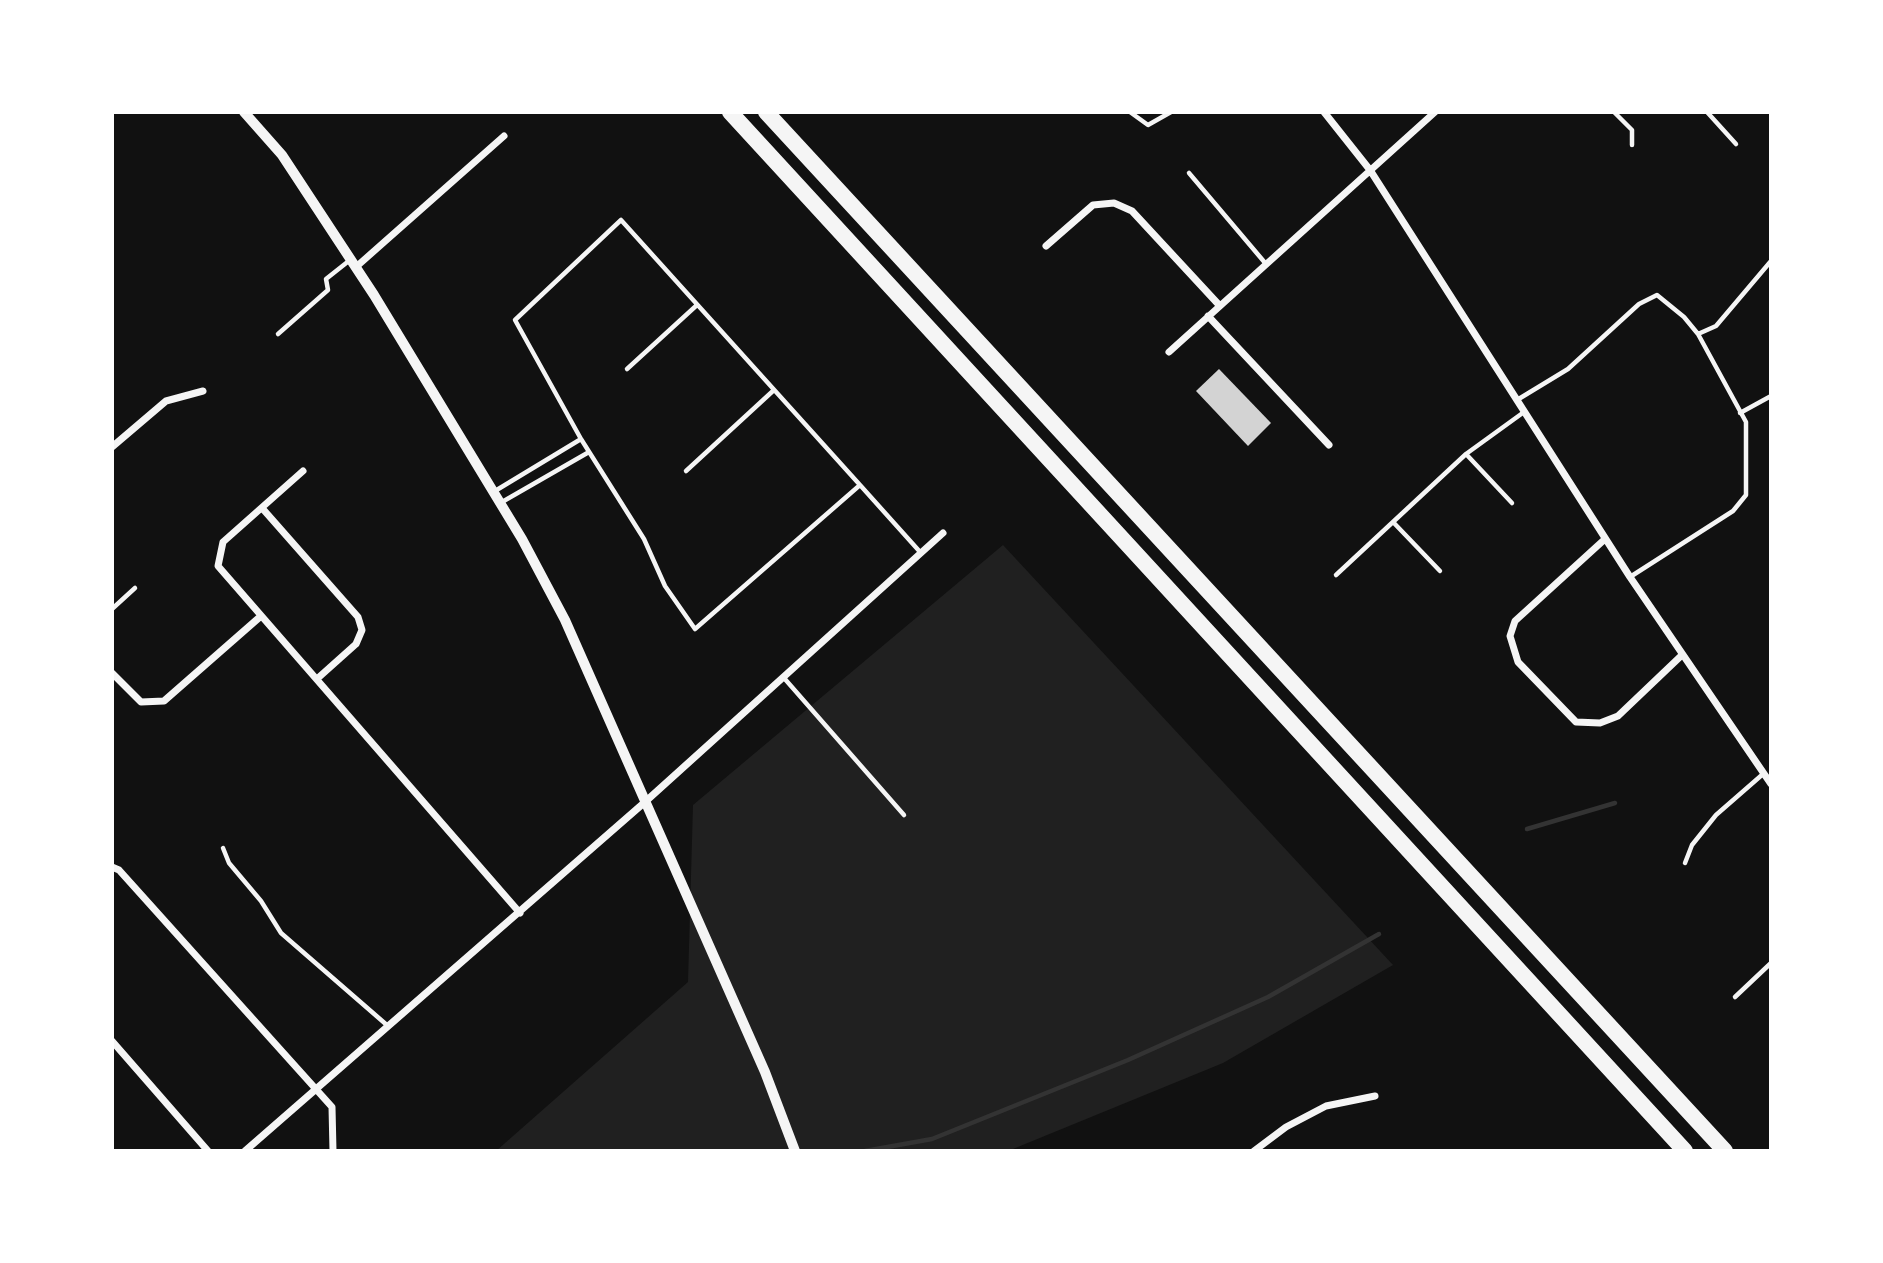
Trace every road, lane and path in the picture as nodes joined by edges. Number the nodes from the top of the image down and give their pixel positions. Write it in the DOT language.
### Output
graph roads {
  1 [pos="244,112"];
  2 [pos="730,112"];
  3 [pos="766,112"];
  4 [pos="1130,112"];
  5 [pos="1171,112"];
  6 [pos="1324,112"];
  7 [pos="1435,112"];
  8 [pos="1615,112"];
  9 [pos="1707,112"];
  10 [pos="504,136"];
  11 [pos="1736,144"];
  12 [pos="1632,145"];
  13 [pos="1370,170"];
  14 [pos="1189,173"];
  15 [pos="1046,246"];
  16 [pos="1771,261"];
  17 [pos="353,263"];
  18 [pos="1266,264"];
  19 [pos="697,305"];
  20 [pos="1220,306"];
  21 [pos="1208,316"];
  22 [pos="278,334"];
  23 [pos="1698,334"];
  24 [pos="1169,352"];
  25 [pos="627,369"];
  26 [pos="774,390"];
  27 [pos="203,391"];
  28 [pos="1771,396"];
  29 [pos="1517,400"];
  30 [pos="1524,411"];
  31 [pos="1740,413"];
  32 [pos="581,439"];
  33 [pos="1329,445"];
  34 [pos="112,447"];
  35 [pos="589,452"];
  36 [pos="1466,454"];
  37 [pos="303,471"];
  38 [pos="686,471"];
  39 [pos="860,485"];
  40 [pos="494,491"];
  41 [pos="501,503"];
  42 [pos="1512,503"];
  43 [pos="262,508"];
  44 [pos="1393,523"];
  45 [pos="943,533"];
  46 [pos="1605,539"];
  47 [pos="922,554"];
  48 [pos="1440,571"];
  49 [pos="1336,575"];
  50 [pos="1630,577"];
  51 [pos="135,589"];
  52 [pos="112,608"];
  53 [pos="261,616"];
  54 [pos="1682,655"];
  55 [pos="112,673"];
  56 [pos="318,678"];
  57 [pos="784,678"];
  58 [pos="1764,773"];
  59 [pos="1771,783"];
  60 [pos="645,802"];
  61 [pos="904,815"];
  62 [pos="223,848"];
  63 [pos="1685,863"];
  64 [pos="112,867"];
  65 [pos="520,913"];
  66 [pos="1771,963"];
  67 [pos="1735,997"];
  68 [pos="389,1027"];
  69 [pos="112,1041"];
  70 [pos="317,1090"];
  71 [pos="1375,1096"];
  72 [pos="208,1151"];
  73 [pos="245,1151"];
  74 [pos="333,1151"];
  75 [pos="795,1151"];
  76 [pos="1254,1151"];
  77 [pos="1685,1151"];
  78 [pos="1725,1151"];
  1 -- 17 [label="street"];
  2 -- 77 [label="highway"];
  3 -- 78 [label="highway"];
  4 -- 5 [label="lane"];
  6 -- 13 [label="street"];
  7 -- 13 [label="street"];
  8 -- 12 [label="lane"];
  9 -- 11 [label="lane"];
  10 -- 17 [label="street"];
  13 -- 18 [label="street"];
  13 -- 29 [label="street"];
  14 -- 18 [label="lane"];
  15 -- 20 [label="street"];
  16 -- 23 [label="lane"];
  17 -- 22 [label="lane"];
  17 -- 40 [label="street"];
  18 -- 20 [label="street"];
  19 -- 25 [label="lane"];
  19 -- 26 [label="lane"];
  19 -- 32 [label="lane"];
  20 -- 21 [label="street"];
  21 -- 24 [label="street"];
  21 -- 33 [label="street"];
  23 -- 29 [label="lane"];
  23 -- 31 [label="lane"];
  26 -- 38 [label="lane"];
  26 -- 39 [label="lane"];
  27 -- 34 [label="street"];
  28 -- 31 [label="lane"];
  29 -- 30 [label="street"];
  30 -- 36 [label="lane"];
  30 -- 46 [label="street"];
  31 -- 50 [label="lane"];
  32 -- 35 [label="lane"];
  32 -- 40 [label="lane"];
  35 -- 39 [label="lane"];
  35 -- 41 [label="lane"];
  36 -- 42 [label="lane"];
  36 -- 44 [label="lane"];
  37 -- 43 [label="street"];
  39 -- 47 [label="lane"];
  40 -- 41 [label="street"];
  41 -- 60 [label="street"];
  43 -- 53 [label="street"];
  43 -- 56 [label="street"];
  44 -- 48 [label="lane"];
  44 -- 49 [label="lane"];
  45 -- 47 [label="street"];
  46 -- 50 [label="street"];
  46 -- 54 [label="street"];
  47 -- 57 [label="street"];
  50 -- 54 [label="street"];
  51 -- 52 [label="lane"];
  53 -- 55 [label="street"];
  53 -- 56 [label="street"];
  54 -- 58 [label="street"];
  56 -- 65 [label="street"];
  57 -- 60 [label="street"];
  57 -- 61 [label="lane"];
  58 -- 59 [label="street"];
  58 -- 63 [label="lane"];
  60 -- 65 [label="street"];
  60 -- 75 [label="street"];
  62 -- 68 [label="lane"];
  64 -- 70 [label="street"];
  65 -- 68 [label="street"];
  66 -- 67 [label="lane"];
  68 -- 70 [label="street"];
  69 -- 72 [label="street"];
  70 -- 73 [label="street"];
  70 -- 74 [label="street"];
  71 -- 76 [label="street"];
}
